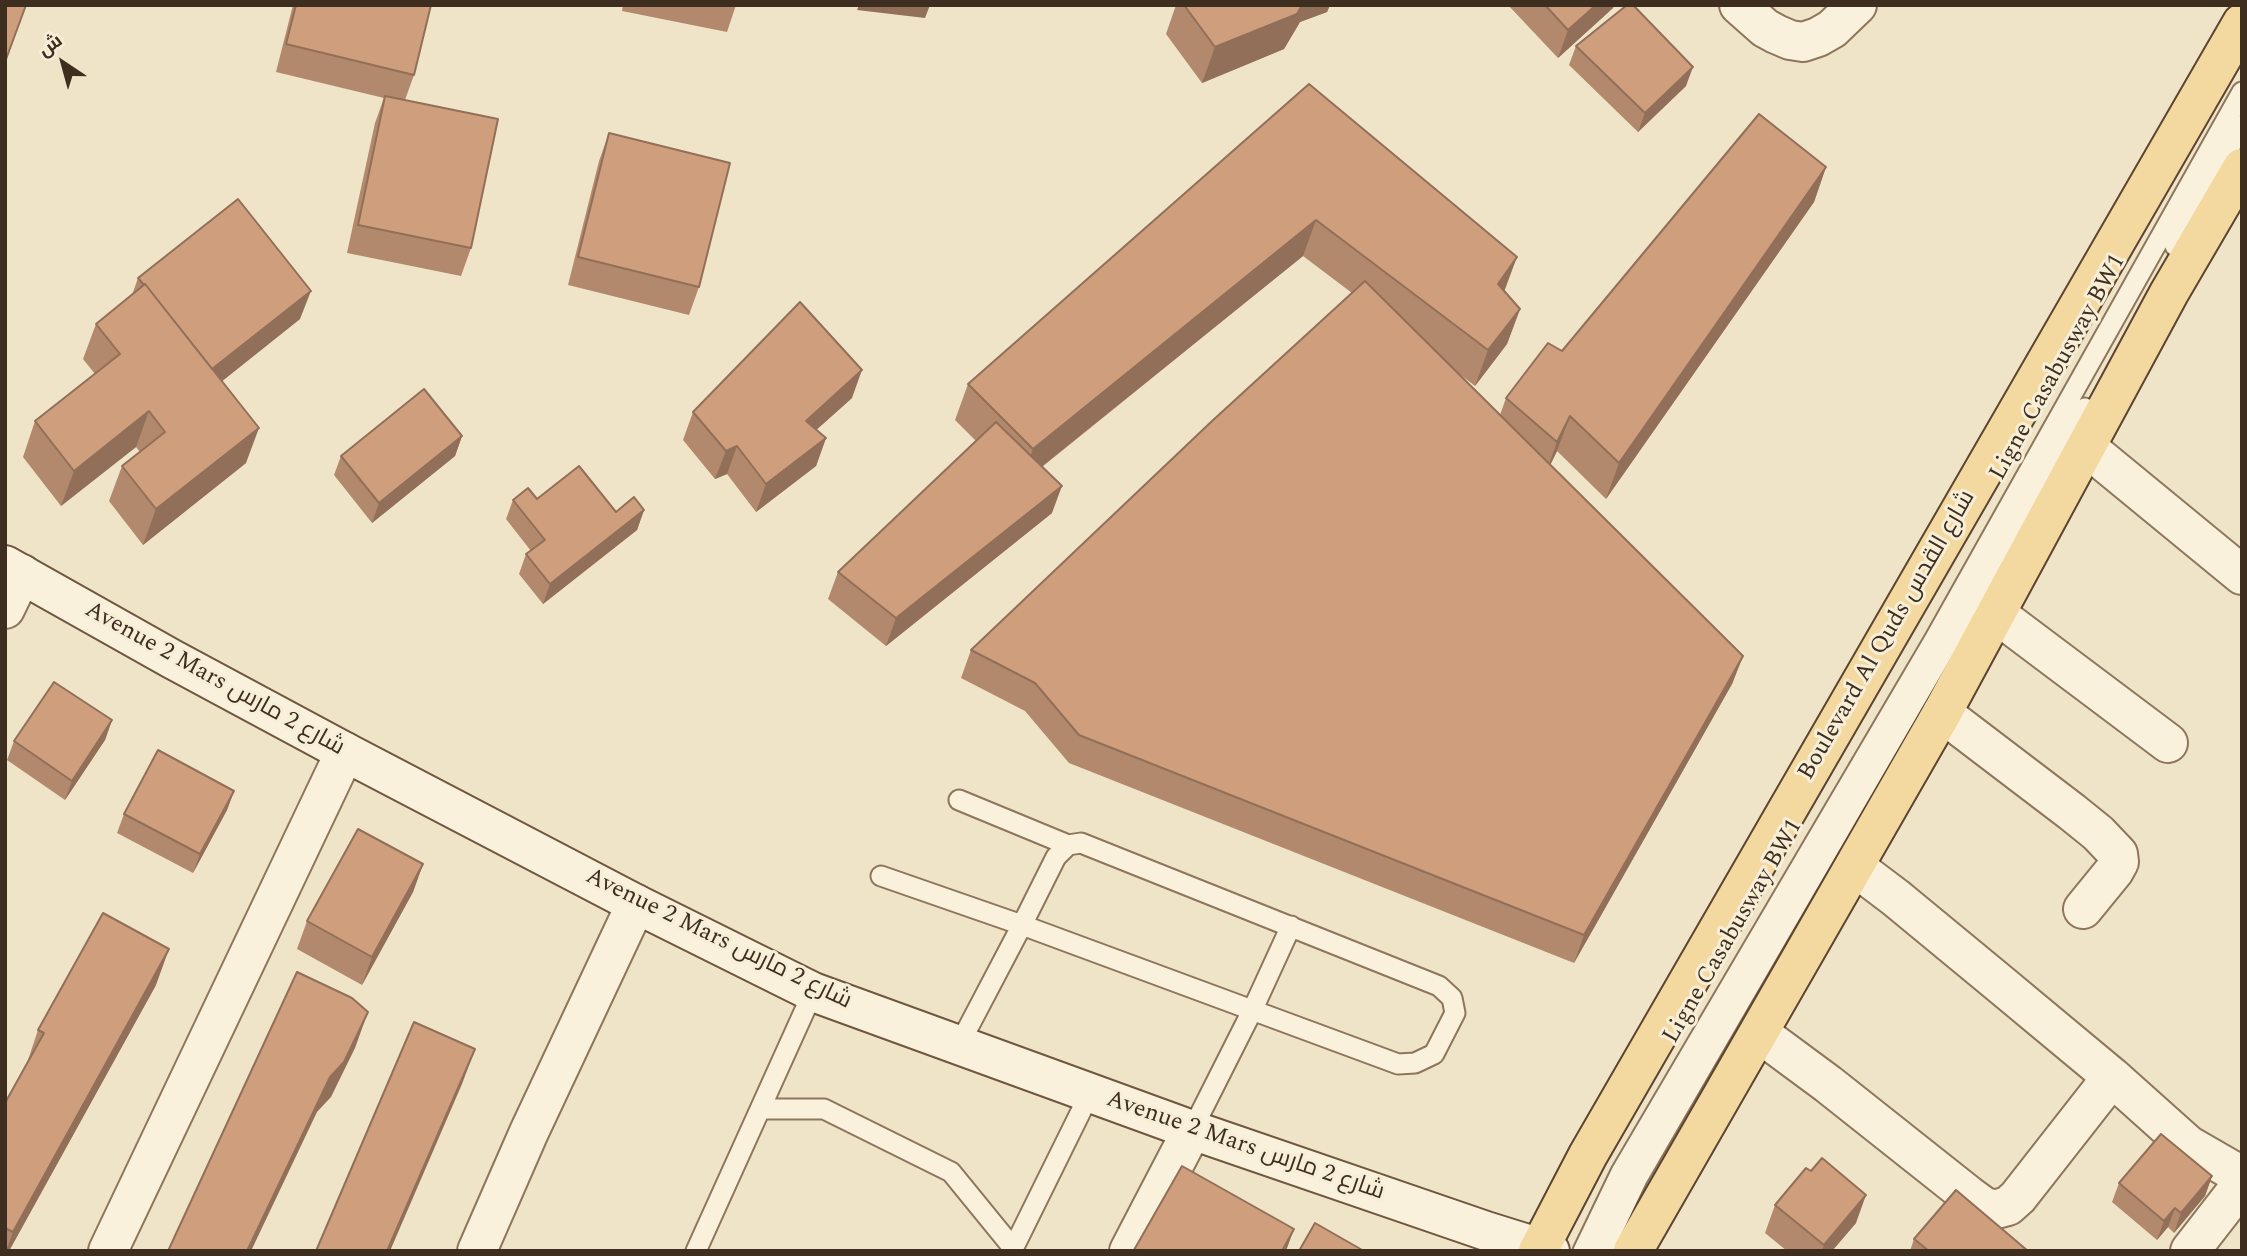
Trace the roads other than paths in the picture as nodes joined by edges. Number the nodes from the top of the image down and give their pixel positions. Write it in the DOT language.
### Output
graph roads {
  1 [pos="1857,5"];
  2 [pos="1746,11"];
  3 [pos="2242,23"];
  4 [pos="2242,92"];
  5 [pos="2242,125"];
  6 [pos="2238,184"];
  7 [pos="2085,446"];
  8 [pos="2240,569"];
  9 [pos="14,570"];
  10 [pos="5,609"];
  11 [pos="1995,613"];
  12 [pos="1942,713"];
  13 [pos="2168,743"];
  14 [pos="345,752"];
  15 [pos="958,800"];
  16 [pos="1068,845"];
  17 [pos="1855,867"];
  18 [pos="881,876"];
  19 [pos="636,904"];
  20 [pos="2083,909"];
  21 [pos="1022,925"];
  22 [pos="1291,926"];
  23 [pos="813,992"];
  24 [pos="1252,1011"];
  25 [pos="1759,1033"];
  26 [pos="959,1045"];
  27 [pos="2112,1077"];
  28 [pos="1090,1093"];
  29 [pos="761,1109"];
  30 [pos="1192,1130"];
  31 [pos="2242,1176"];
  32 [pos="2242,1184"];
  33 [pos="2206,1245"];
  34 [pos="1013,1249"];
  35 [pos="1543,1249"];
  36 [pos="108,1251"];
  37 [pos="477,1251"];
  38 [pos="696,1251"];
  39 [pos="1129,1251"];
  40 [pos="1583,1251"];
  41 [pos="1603,1251"];
  42 [pos="1633,1251"];
  1 -- 2 [label="street"];
  3 -- 35 [label="main road, Boulevard Al Quds شارع القدس"];
  4 -- 40 [label="lane, Ligne Casabusway BW1"];
  5 -- 41 [label="lane, Ligne Casabusway BW1"];
  6 -- 7 [label="main road"];
  7 -- 8 [label="street"];
  7 -- 11 [label="main road"];
  9 -- 10 [label="street"];
  9 -- 14 [label="street, Avenue 2 Mars شارع 2 مارس"];
  11 -- 12 [label="main road"];
  11 -- 13 [label="street"];
  12 -- 17 [label="main road"];
  12 -- 20 [label="street"];
  14 -- 19 [label="street, Avenue 2 Mars شارع 2 مارس"];
  14 -- 36 [label="street"];
  15 -- 16 [label="lane"];
  16 -- 21 [label="lane"];
  16 -- 22 [label="lane"];
  17 -- 25 [label="main road"];
  17 -- 27 [label="street"];
  18 -- 21 [label="lane"];
  19 -- 23 [label="street, Avenue 2 Mars شارع 2 مارس"];
  19 -- 37 [label="street"];
  21 -- 24 [label="lane"];
  21 -- 26 [label="lane"];
  22 -- 24 [label="lane"];
  22 -- 24 [label="lane"];
  23 -- 26 [label="street, Avenue 2 Mars شارع 2 مارس"];
  23 -- 29 [label="lane"];
  24 -- 30 [label="lane"];
  25 -- 27 [label="street"];
  25 -- 42 [label="main road"];
  26 -- 28 [label="street, Avenue 2 Mars شارع 2 مارس"];
  27 -- 31 [label="street"];
  28 -- 30 [label="street, Avenue 2 Mars شارع 2 مارس"];
  28 -- 34 [label="lane"];
  29 -- 34 [label="lane"];
  29 -- 38 [label="lane"];
  30 -- 35 [label="street, Avenue 2 Mars شارع 2 مارس"];
  30 -- 39 [label="street"];
  32 -- 33 [label="street"];
}
